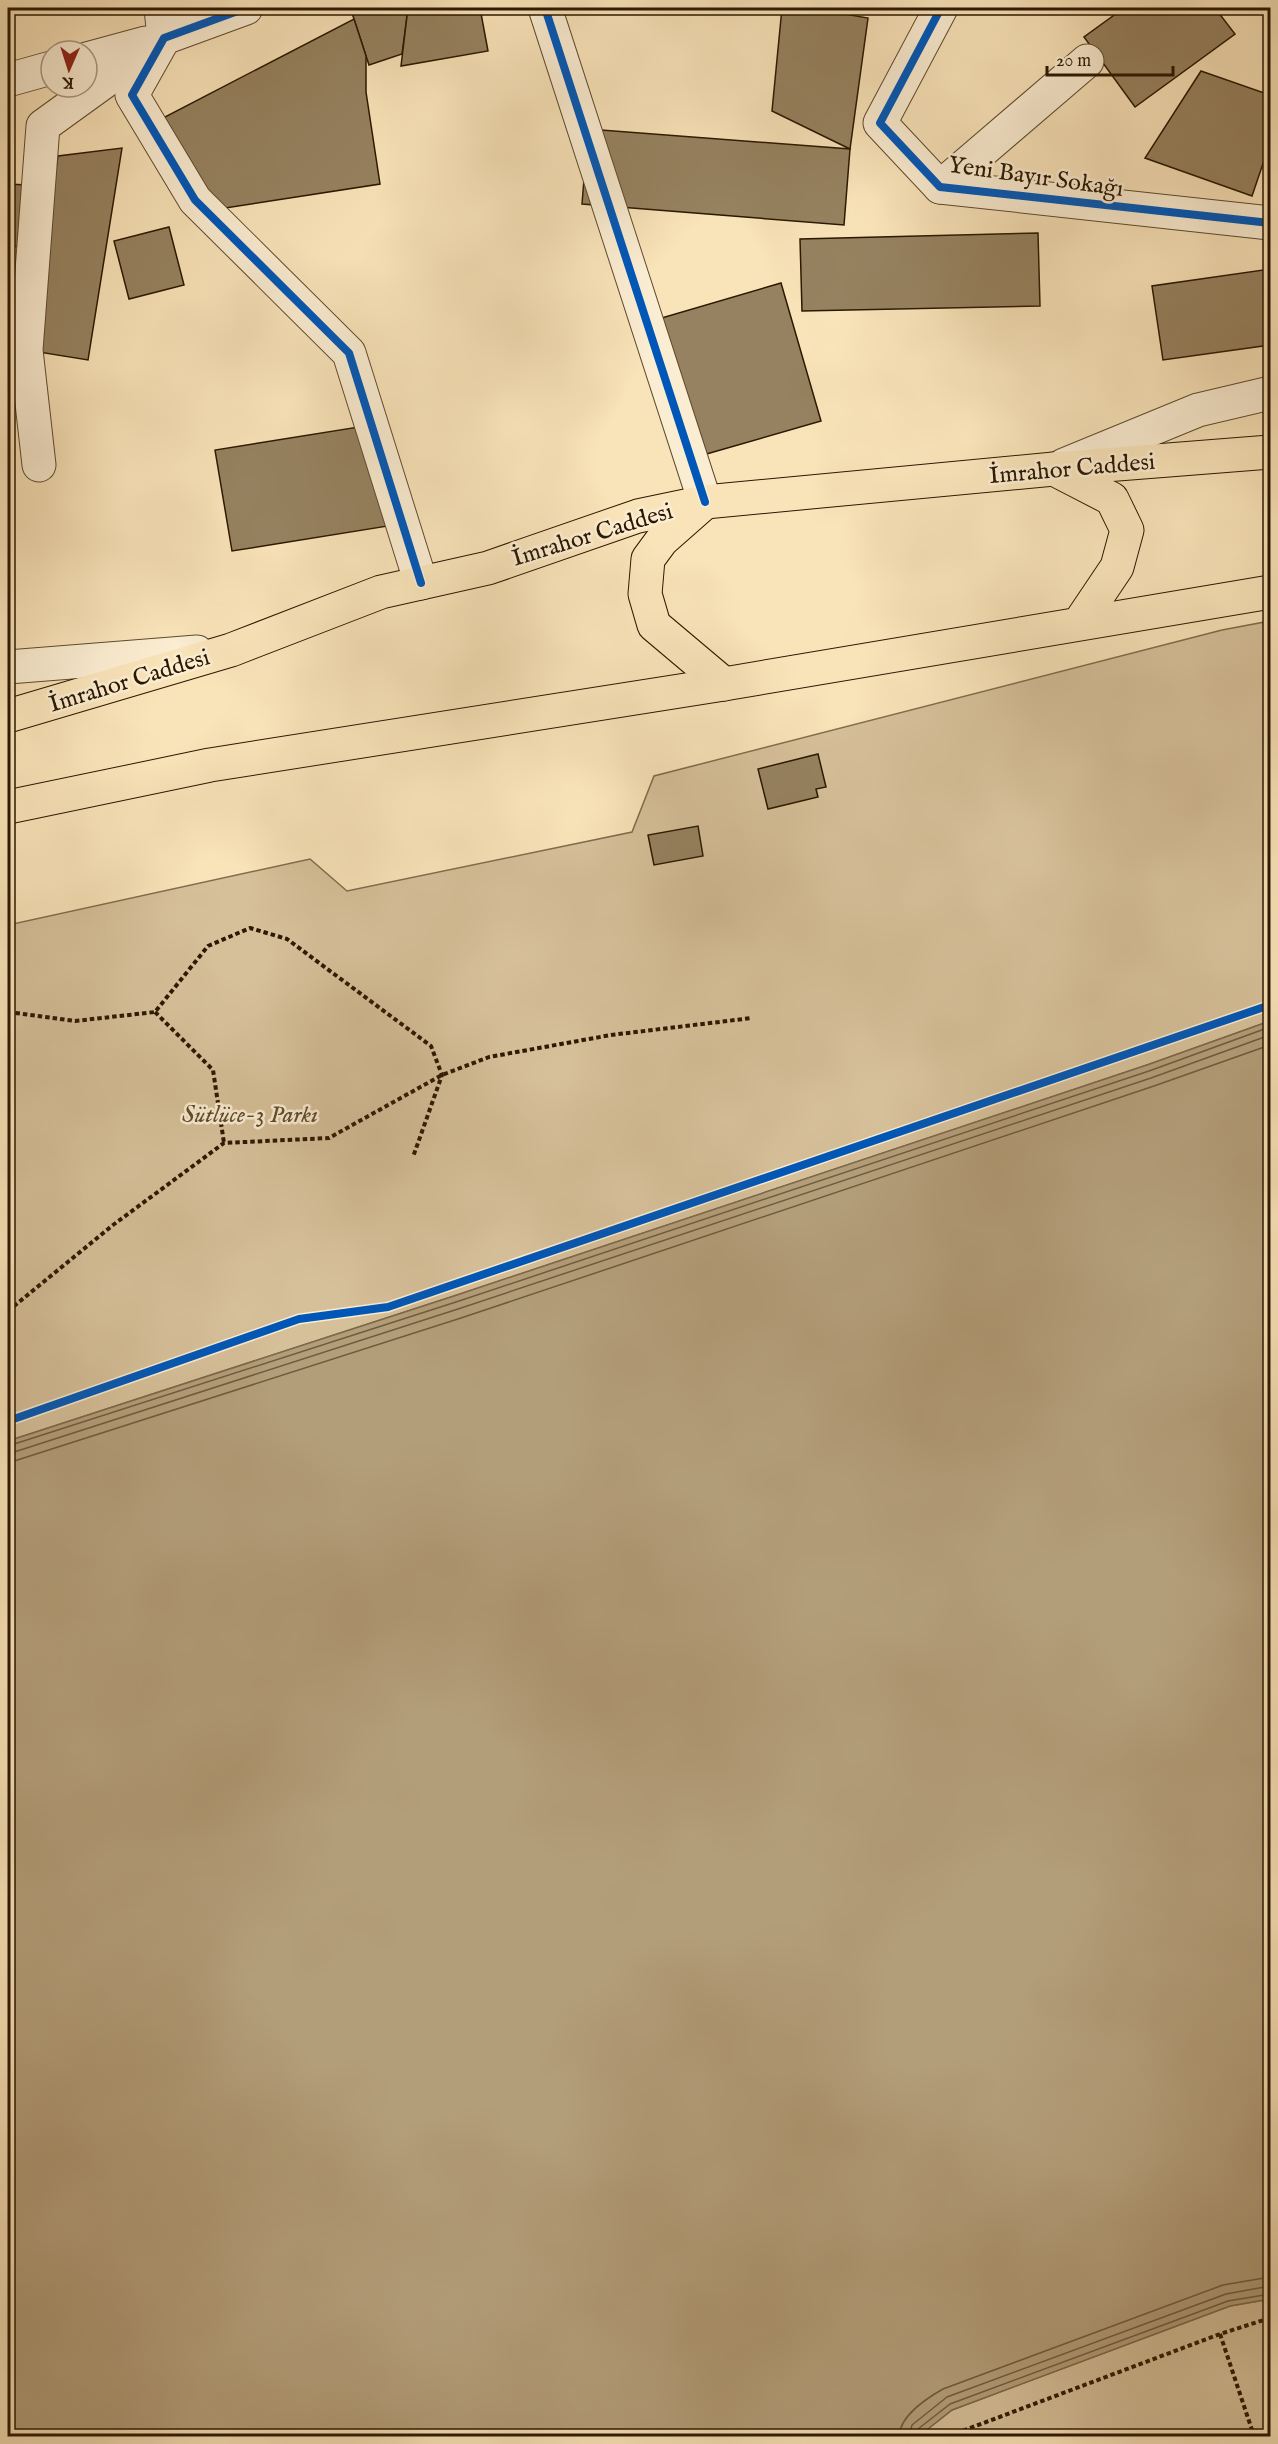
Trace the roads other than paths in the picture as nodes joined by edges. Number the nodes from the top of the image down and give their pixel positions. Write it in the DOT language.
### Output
graph roads {
  1 [pos="246,8"];
  2 [pos="941,8"];
  3 [pos="550,9"];
  4 [pos="162,23"];
  5 [pos="99,53"];
  6 [pos="1087,61"];
  7 [pos="39,71"];
  8 [pos="8,80"];
  9 [pos="940,187"];
  10 [pos="1270,223"];
  11 [pos="1270,393"];
  12 [pos="1270,452"];
  13 [pos="39,465"];
  14 [pos="1054,469"];
  15 [pos="705,502"];
  16 [pos="421,583"];
  17 [pos="1270,592"];
  18 [pos="1080,622"];
  19 [pos="231,650"];
  20 [pos="8,668"];
  21 [pos="724,684"];
  22 [pos="8,716"];
  23 [pos="8,807"];
  1 -- 4 [label="street"];
  2 -- 9 [label="street, Yeni Bayır Sokağı"];
  3 -- 15 [label="street"];
  4 -- 5 [label="street"];
  4 -- 13 [label="street"];
  4 -- 16 [label="street"];
  6 -- 9 [label="street"];
  7 -- 8 [label="street"];
  9 -- 10 [label="street, Yeni Bayır Sokağı"];
  11 -- 14 [label="street"];
  12 -- 14 [label="main road, İmrahor Caddesi"];
  14 -- 15 [label="main road, İmrahor Caddesi"];
  14 -- 18 [label="main road"];
  15 -- 16 [label="main road, İmrahor Caddesi"];
  15 -- 21 [label="main road"];
  16 -- 19 [label="main road, İmrahor Caddesi"];
  17 -- 18 [label="main road"];
  18 -- 21 [label="main road"];
  19 -- 20 [label="street"];
  19 -- 22 [label="main road, İmrahor Caddesi"];
  21 -- 23 [label="main road"];
}
